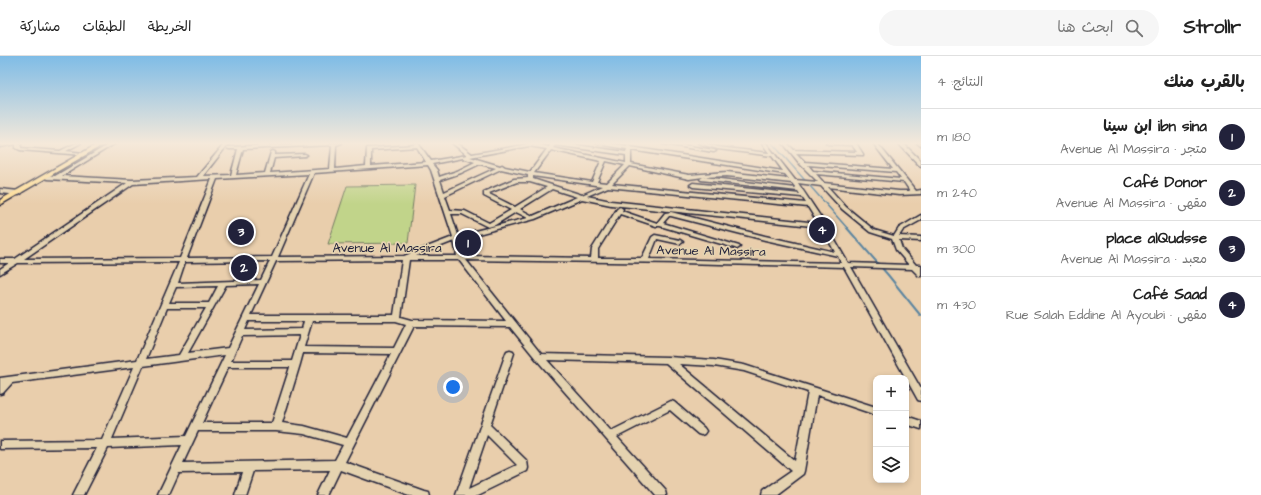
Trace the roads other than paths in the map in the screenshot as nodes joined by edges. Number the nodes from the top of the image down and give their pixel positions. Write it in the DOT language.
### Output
graph roads {
  1 [pos="68,163"];
  2 [pos="80,163"];
  3 [pos="211,163"];
  4 [pos="237,163"];
  5 [pos="270,163"];
  6 [pos="333,163"];
  7 [pos="368,163"];
  8 [pos="423,163"];
  9 [pos="429,163"];
  10 [pos="477,163"];
  11 [pos="487,163"];
  12 [pos="539,163"];
  13 [pos="602,163"];
  14 [pos="621,163"];
  15 [pos="718,163"];
  16 [pos="736,163"];
  17 [pos="780,163"];
  18 [pos="802,163"];
  19 [pos="808,163"];
  20 [pos="891,163"];
  21 [pos="628,165"];
  22 [pos="502,167"];
  23 [pos="368,168"];
  24 [pos="332,171"];
  25 [pos="897,171"];
  26 [pos="312,172"];
  27 [pos="810,172"];
  28 [pos="787,173"];
  29 [pos="721,174"];
  30 [pos="267,175"];
  31 [pos="46,177"];
  32 [pos="57,177"];
  33 [pos="233,177"];
  34 [pos="531,177"];
  35 [pos="691,177"];
  36 [pos="215,178"];
  37 [pos="198,179"];
  38 [pos="437,179"];
  39 [pos="904,181"];
  40 [pos="132,182"];
  41 [pos="797,182"];
  42 [pos="594,183"];
  43 [pos="819,184"];
  44 [pos="608,185"];
  45 [pos="551,187"];
  46 [pos="800,190"];
  47 [pos="0,191"];
  48 [pos="19,192"];
  49 [pos="914,192"];
  50 [pos="921,192"];
  51 [pos="443,195"];
  52 [pos="804,196"];
  53 [pos="582,197"];
  54 [pos="0,204"];
  55 [pos="622,205"];
  56 [pos="810,206"];
  57 [pos="648,208"];
  58 [pos="517,210"];
  59 [pos="448,212"];
  60 [pos="618,212"];
  61 [pos="667,214"];
  62 [pos="921,217"];
  63 [pos="533,218"];
  64 [pos="660,224"];
  65 [pos="823,225"];
  66 [pos="456,238"];
  67 [pos="895,238"];
  68 [pos="921,239"];
  69 [pos="680,242"];
  70 [pos="737,247"];
  71 [pos="840,255"];
  72 [pos="406,258"];
  73 [pos="461,258"];
  74 [pos="274,259"];
  75 [pos="594,260"];
  76 [pos="645,260"];
  77 [pos="0,261"];
  78 [pos="17,261"];
  79 [pos="182,261"];
  80 [pos="846,265"];
  81 [pos="918,267"];
  82 [pos="0,272"];
  83 [pos="921,274"];
  84 [pos="264,282"];
  85 [pos="223,284"];
  86 [pos="173,285"];
  87 [pos="212,305"];
  88 [pos="163,306"];
  89 [pos="246,318"];
  90 [pos="309,318"];
  91 [pos="397,318"];
  92 [pos="410,323"];
  93 [pos="512,324"];
  94 [pos="305,332"];
  95 [pos="240,333"];
  96 [pos="300,350"];
  97 [pos="231,351"];
  98 [pos="397,351"];
  99 [pos="510,353"];
  100 [pos="182,357"];
  101 [pos="539,357"];
  102 [pos="668,360"];
  103 [pos="139,362"];
  104 [pos="225,364"];
  105 [pos="296,364"];
  106 [pos="10,379"];
  107 [pos="0,381"];
  108 [pos="0,390"];
  109 [pos="813,390"];
  110 [pos="921,397"];
  111 [pos="873,410"];
  112 [pos="909,421"];
  113 [pos="921,425"];
  114 [pos="484,426"];
  115 [pos="195,427"];
  116 [pos="276,427"];
  117 [pos="701,431"];
  118 [pos="610,436"];
  119 [pos="189,440"];
  120 [pos="350,443"];
  121 [pos="105,444"];
  122 [pos="0,445"];
  123 [pos="338,465"];
  124 [pos="249,466"];
  125 [pos="176,468"];
  126 [pos="799,471"];
  127 [pos="78,495"];
  128 [pos="163,495"];
  129 [pos="240,495"];
  130 [pos="323,495"];
  131 [pos="424,495"];
  132 [pos="461,495"];
  133 [pos="466,495"];
  134 [pos="662,495"];
  135 [pos="766,495"];
  1 -- 31 [label="main road"];
  2 -- 32 [label="street"];
  3 -- 37 [label="street"];
  4 -- 33 [label="street"];
  5 -- 30 [label="street"];
  6 -- 24 [label="street"];
  7 -- 23 [label="street"];
  8 -- 23 [label="street"];
  9 -- 38 [label="street"];
  10 -- 38 [label="street"];
  11 -- 22 [label="street"];
  12 -- 34 [label="street"];
  13 -- 42 [label="street"];
  14 -- 21 [label="street"];
  15 -- 29 [label="street"];
  16 -- 28 [label="street"];
  17 -- 28 [label="street"];
  18 -- 27 [label="street"];
  19 -- 25 [label="street"];
  20 -- 25 [label="street"];
  21 -- 35 [label="street"];
  21 -- 44 [label="street"];
  22 -- 34 [label="street"];
  22 -- 51 [label="street"];
  23 -- 24 [label="street"];
  24 -- 26 [label="street"];
  25 -- 39 [label="street"];
  26 -- 30 [label="street"];
  26 -- 74 [label="street"];
  27 -- 39 [label="street"];
  27 -- 43 [label="street"];
  28 -- 41 [label="street"];
  29 -- 35 [label="street"];
  29 -- 41 [label="street"];
  30 -- 33 [label="street"];
  31 -- 32 [label="street"];
  31 -- 48 [label="main road"];
  32 -- 40 [label="street"];
  33 -- 36 [label="street"];
  34 -- 42 [label="street"];
  34 -- 45 [label="street"];
  34 -- 58 [label="street"];
  35 -- 46 [label="street"];
  35 -- 52 [label="street"];
  36 -- 37 [label="street"];
  36 -- 79 [label="street"];
  37 -- 40 [label="street"];
  38 -- 51 [label="street"];
  39 -- 49 [label="street"];
  40 -- 78 [label="street"];
  41 -- 43 [label="street"];
  41 -- 46 [label="street"];
  42 -- 44 [label="street"];
  43 -- 49 [label="street"];
  43 -- 67 [label="street"];
  44 -- 53 [label="street"];
  44 -- 56 [label="street"];
  45 -- 53 [label="street"];
  45 -- 58 [label="street"];
  46 -- 52 [label="street"];
  47 -- 48 [label="street"];
  48 -- 54 [label="main road"];
  49 -- 50 [label="street"];
  51 -- 59 [label="street"];
  52 -- 56 [label="street"];
  53 -- 55 [label="street"];
  53 -- 63 [label="street"];
  55 -- 57 [label="street"];
  55 -- 60 [label="street"];
  56 -- 65 [label="street"];
  57 -- 61 [label="street"];
  57 -- 65 [label="street"];
  58 -- 59 [label="street"];
  58 -- 63 [label="street"];
  59 -- 66 [label="street"];
  60 -- 64 [label="street"];
  60 -- 75 [label="street"];
  61 -- 64 [label="street"];
  61 -- 71 [label="street"];
  62 -- 67 [label="street"];
  63 -- 66 [label="street"];
  64 -- 70 [label="street"];
  65 -- 71 [label="street"];
  66 -- 72 [label="street"];
  66 -- 73 [label="street"];
  67 -- 68 [label="street"];
  67 -- 81 [label="street"];
  69 -- 76 [label="street"];
  71 -- 80 [label="street"];
  72 -- 73 [label="street, Avenue Al Massira"];
  72 -- 74 [label="street, Avenue Al Massira"];
  72 -- 91 [label="street"];
  73 -- 75 [label="street, Avenue Al Massira"];
  73 -- 93 [label="street"];
  74 -- 79 [label="street, Avenue Al Massira"];
  74 -- 84 [label="street"];
  75 -- 76 [label="street, Avenue Al Massira"];
  76 -- 80 [label="street, Avenue Al Massira"];
  77 -- 78 [label="street, Avenue Al Massira"];
  78 -- 79 [label="street, Avenue Al Massira"];
  78 -- 82 [label="street"];
  79 -- 86 [label="street"];
  80 -- 81 [label="street, Avenue Al Massira"];
  80 -- 110 [label="street"];
  81 -- 83 [label="street"];
  84 -- 85 [label="street"];
  84 -- 89 [label="street"];
  85 -- 86 [label="street"];
  85 -- 87 [label="street"];
  86 -- 88 [label="street"];
  87 -- 88 [label="street"];
  87 -- 100 [label="street"];
  88 -- 103 [label="street"];
  89 -- 90 [label="street"];
  89 -- 95 [label="street"];
  90 -- 91 [label="street"];
  90 -- 94 [label="street"];
  91 -- 92 [label="street"];
  92 -- 93 [label="street"];
  92 -- 98 [label="street"];
  93 -- 101 [label="street"];
  94 -- 95 [label="street"];
  94 -- 96 [label="street"];
  95 -- 97 [label="street"];
  96 -- 98 [label="street"];
  96 -- 105 [label="street"];
  97 -- 100 [label="street"];
  97 -- 104 [label="street"];
  98 -- 120 [label="street"];
  99 -- 114 [label="street"];
  100 -- 103 [label="street"];
  101 -- 102 [label="street"];
  101 -- 118 [label="street"];
  102 -- 109 [label="street"];
  102 -- 126 [label="street"];
  103 -- 106 [label="street"];
  103 -- 121 [label="street"];
  104 -- 105 [label="street"];
  104 -- 115 [label="street"];
  105 -- 116 [label="street"];
  106 -- 107 [label="street"];
  106 -- 108 [label="street"];
  109 -- 111 [label="street"];
  109 -- 126 [label="street"];
  112 -- 113 [label="street"];
  114 -- 132 [label="street"];
  114 -- 133 [label="street"];
  115 -- 116 [label="street"];
  115 -- 119 [label="street"];
  116 -- 120 [label="street"];
  117 -- 118 [label="street"];
  118 -- 134 [label="street"];
  119 -- 121 [label="street"];
  119 -- 125 [label="street"];
  120 -- 123 [label="street"];
  121 -- 122 [label="street"];
  121 -- 127 [label="street"];
  123 -- 124 [label="street"];
  123 -- 130 [label="street"];
  123 -- 131 [label="street"];
  124 -- 125 [label="street"];
  124 -- 129 [label="street"];
  125 -- 128 [label="street"];
  126 -- 135 [label="street"];
}
